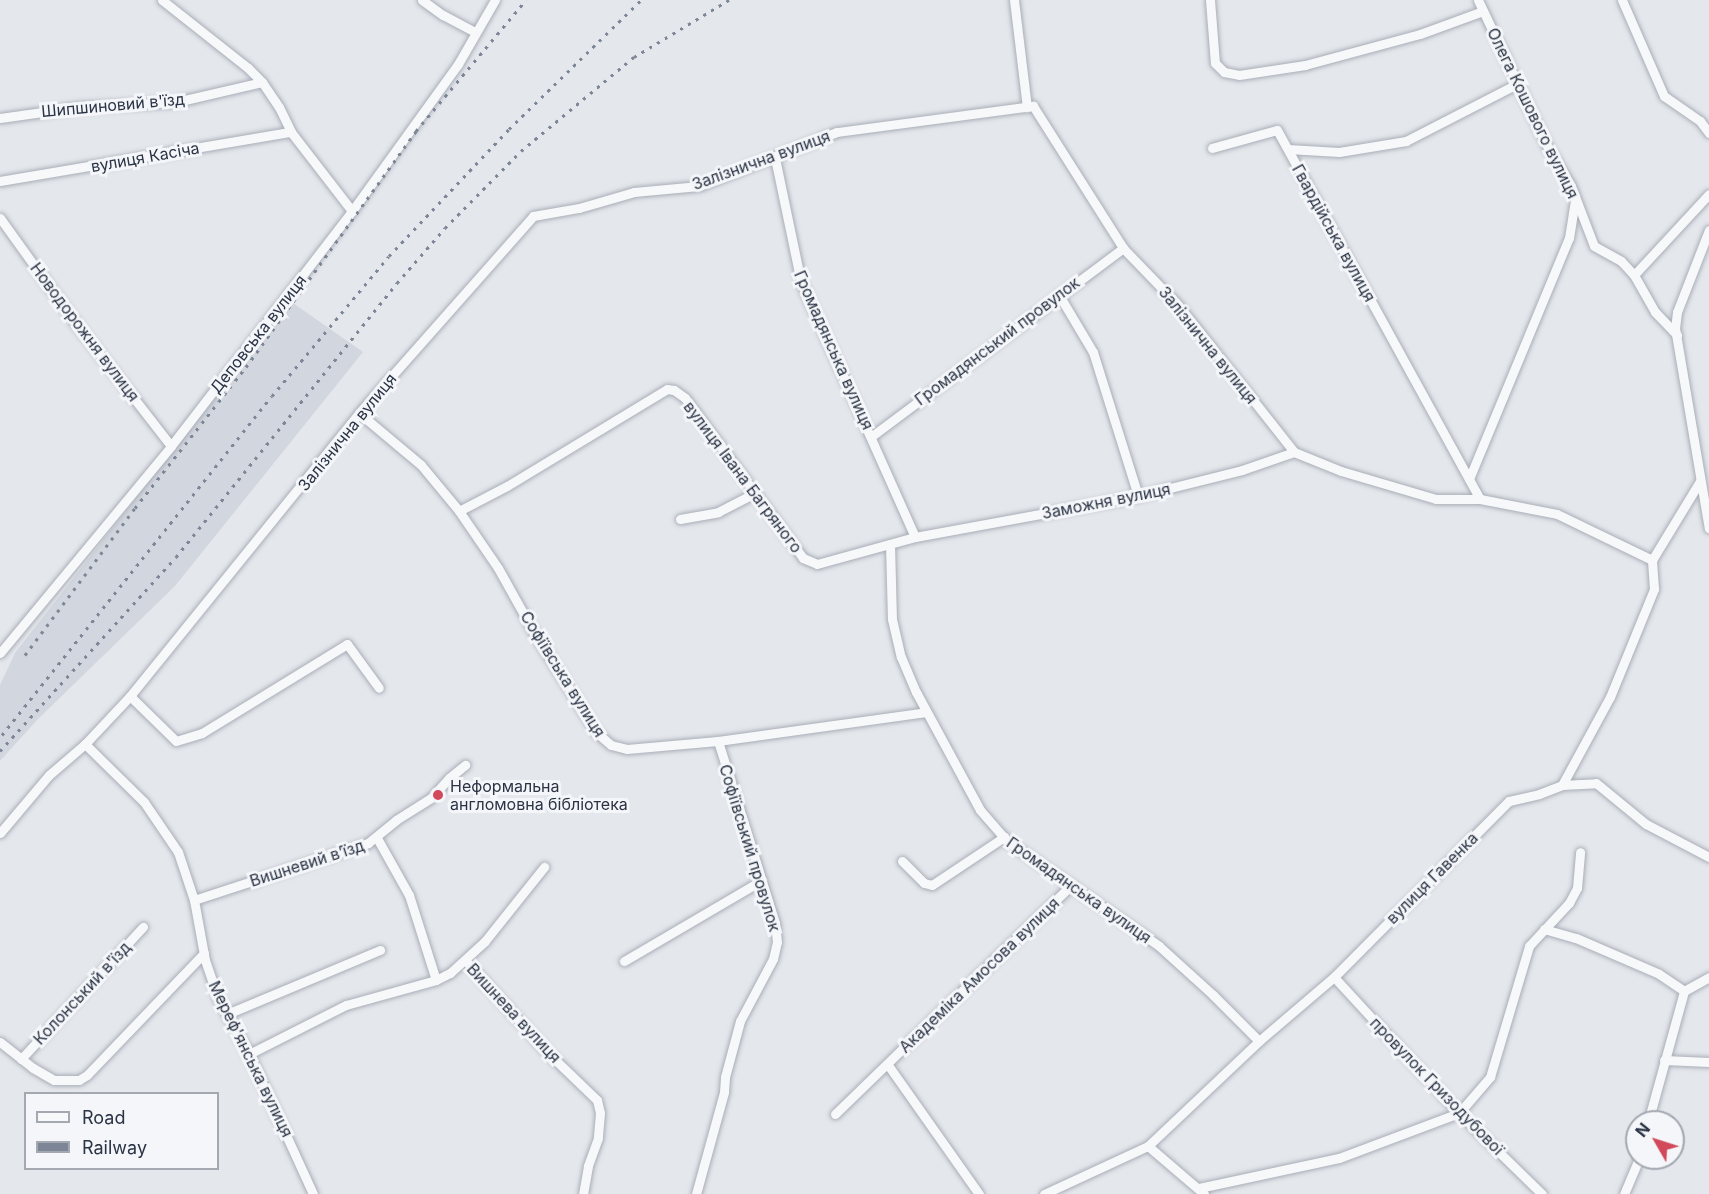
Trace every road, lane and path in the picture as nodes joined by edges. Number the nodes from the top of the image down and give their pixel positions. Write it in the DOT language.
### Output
graph roads {
  1 [pos="162,0"];
  2 [pos="422,0"];
  3 [pos="495,0"];
  4 [pos="1014,0"];
  5 [pos="1210,0"];
  6 [pos="1478,0"];
  7 [pos="1622,0"];
  8 [pos="1484,11"];
  9 [pos="475,32"];
  10 [pos="262,82"];
  11 [pos="1518,84"];
  12 [pos="1027,107"];
  13 [pos="0,118"];
  14 [pos="291,132"];
  15 [pos="1709,133"];
  16 [pos="1212,148"];
  17 [pos="1288,149"];
  18 [pos="775,158"];
  19 [pos="0,181"];
  20 [pos="1709,194"];
  21 [pos="1575,198"];
  22 [pos="352,211"];
  23 [pos="0,218"];
  24 [pos="1709,230"];
  25 [pos="1123,248"];
  26 [pos="1634,275"];
  27 [pos="1059,295"];
  28 [pos="1677,335"];
  29 [pos="359,413"];
  30 [pos="872,436"];
  31 [pos="171,446"];
  32 [pos="1294,452"];
  33 [pos="1469,479"];
  34 [pos="1700,481"];
  35 [pos="755,494"];
  36 [pos="1138,496"];
  37 [pos="1480,499"];
  38 [pos="459,511"];
  39 [pos="680,519"];
  40 [pos="1709,528"];
  41 [pos="915,537"];
  42 [pos="891,544"];
  43 [pos="1652,560"];
  44 [pos="0,653"];
  45 [pos="379,688"];
  46 [pos="130,696"];
  47 [pos="926,712"];
  48 [pos="718,741"];
  49 [pos="85,744"];
  50 [pos="465,765"];
  51 [pos="1562,784"];
  52 [pos="0,833"];
  53 [pos="1004,837"];
  54 [pos="377,838"];
  55 [pos="1580,852"];
  56 [pos="1709,857"];
  57 [pos="902,861"];
  58 [pos="544,867"];
  59 [pos="762,880"];
  60 [pos="1071,885"];
  61 [pos="194,900"];
  62 [pos="143,927"];
  63 [pos="1544,929"];
  64 [pos="380,950"];
  65 [pos="204,953"];
  66 [pos="465,960"];
  67 [pos="624,961"];
  68 [pos="1334,977"];
  69 [pos="1709,977"];
  70 [pos="436,980"];
  71 [pos="1684,991"];
  72 [pos="227,1014"];
  73 [pos="1259,1041"];
  74 [pos="0,1042"];
  75 [pos="249,1054"];
  76 [pos="21,1059"];
  77 [pos="1664,1060"];
  78 [pos="1709,1062"];
  79 [pos="888,1065"];
  80 [pos="1651,1110"];
  81 [pos="1459,1113"];
  82 [pos="835,1114"];
  83 [pos="1148,1146"];
  84 [pos="1634,1170"];
  85 [pos="1202,1191"];
  86 [pos="314,1194"];
  87 [pos="583,1194"];
  88 [pos="696,1194"];
  89 [pos="979,1194"];
  90 [pos="1044,1194"];
  91 [pos="1542,1194"];
  92 [pos="1624,1194"];
  1 -- 10 [label="street"];
  2 -- 9 [label="street"];
  3 -- 9 [label="street, Деповська вулиця"];
  4 -- 12 [label="street"];
  5 -- 8 [label="street"];
  6 -- 8 [label="street, Олега Кошового вулиця"];
  7 -- 15 [label="street"];
  8 -- 11 [label="street, Олега Кошового вулиця"];
  9 -- 22 [label="street, Деповська вулиця"];
  10 -- 13 [label="street, Шипшиновий в'їзд"];
  10 -- 14 [label="street"];
  11 -- 17 [label="street, Гвардійська вулиця"];
  11 -- 21 [label="street, Олега Кошового вулиця"];
  12 -- 18 [label="street, Залізнична вулиця"];
  12 -- 25 [label="street, Залізнична вулиця"];
  14 -- 19 [label="street, вулиця Касіча"];
  14 -- 22 [label="street"];
  16 -- 17 [label="street"];
  17 -- 33 [label="street, Гвардійська вулиця"];
  18 -- 29 [label="street, Залізнична вулиця"];
  18 -- 30 [label="street, Громадянська вулиця"];
  20 -- 26 [label="street"];
  21 -- 26 [label="street, Олега Кошового вулиця"];
  21 -- 33 [label="street"];
  22 -- 31 [label="street, Деповська вулиця"];
  23 -- 31 [label="street, Новодорожня вулиця"];
  24 -- 28 [label="street"];
  25 -- 27 [label="street, Громадянський провулок"];
  25 -- 32 [label="street, Залізнична вулиця"];
  26 -- 28 [label="street, Олега Кошового вулиця"];
  27 -- 30 [label="street, Громадянський провулок"];
  27 -- 36 [label="street"];
  28 -- 34 [label="street"];
  29 -- 38 [label="street, Софіївська вулиця"];
  29 -- 46 [label="street, Залізнична вулиця"];
  30 -- 41 [label="street, Громадянська вулиця"];
  31 -- 44 [label="street, Деповська вулиця"];
  32 -- 36 [label="street, Заможня вулиця"];
  32 -- 37 [label="street"];
  33 -- 37 [label="street, Гвардійська вулиця"];
  34 -- 40 [label="street"];
  34 -- 43 [label="street"];
  35 -- 38 [label="street, вулиця Івана Багряного"];
  35 -- 39 [label="street"];
  35 -- 42 [label="street, вулиця Івана Багряного"];
  36 -- 41 [label="street, Заможня вулиця"];
  37 -- 43 [label="street"];
  38 -- 48 [label="street, Софіївська вулиця"];
  41 -- 42 [label="street, вулиця Івана Багряного"];
  42 -- 47 [label="street, Громадянська вулиця"];
  43 -- 51 [label="street"];
  45 -- 46 [label="street"];
  46 -- 49 [label="street, Залізнична вулиця"];
  47 -- 48 [label="street, Софіївська вулиця"];
  47 -- 53 [label="street, Громадянська вулиця"];
  48 -- 59 [label="street, Софіївський провулок"];
  49 -- 52 [label="street, Залізнична вулиця"];
  49 -- 61 [label="street, Мереф'янська вулиця"];
  50 -- 54 [label="street, Вишневий в’їзд"];
  51 -- 56 [label="street"];
  51 -- 68 [label="street, вулиця Гавенка"];
  53 -- 57 [label="street"];
  53 -- 60 [label="street, Громадянська вулиця"];
  54 -- 61 [label="street, Вишневий в’їзд"];
  54 -- 70 [label="street"];
  55 -- 63 [label="street"];
  58 -- 66 [label="street"];
  59 -- 67 [label="street"];
  59 -- 88 [label="street, Софіївський провулок"];
  60 -- 73 [label="street, Громадянська вулиця"];
  60 -- 79 [label="street, Академіка Амосова вулиця"];
  61 -- 65 [label="street, Мереф'янська вулиця"];
  62 -- 76 [label="street, Колонський в'їзд"];
  63 -- 71 [label="street"];
  63 -- 81 [label="street"];
  64 -- 72 [label="street"];
  65 -- 72 [label="street, Мереф'янська вулиця"];
  65 -- 76 [label="street"];
  66 -- 70 [label="street"];
  66 -- 87 [label="street, Вишнева вулиця"];
  68 -- 73 [label="street, вулиця Гавенка"];
  68 -- 81 [label="street, провулок Гризодубової"];
  69 -- 71 [label="street"];
  70 -- 75 [label="street"];
  71 -- 77 [label="street"];
  72 -- 75 [label="street, Мереф'янська вулиця"];
  73 -- 83 [label="street, вулиця Гавенка"];
  74 -- 76 [label="street"];
  75 -- 86 [label="street, Мереф'янська вулиця"];
  77 -- 78 [label="street"];
  77 -- 80 [label="street"];
  79 -- 82 [label="street, Академіка Амосова вулиця"];
  79 -- 89 [label="street, Академіка Амосова вулиця"];
  81 -- 85 [label="street"];
  81 -- 91 [label="street, провулок Гризодубової"];
  83 -- 85 [label="street"];
  83 -- 90 [label="street, вулиця Гавенка"];
  84 -- 92 [label="street"];
}
